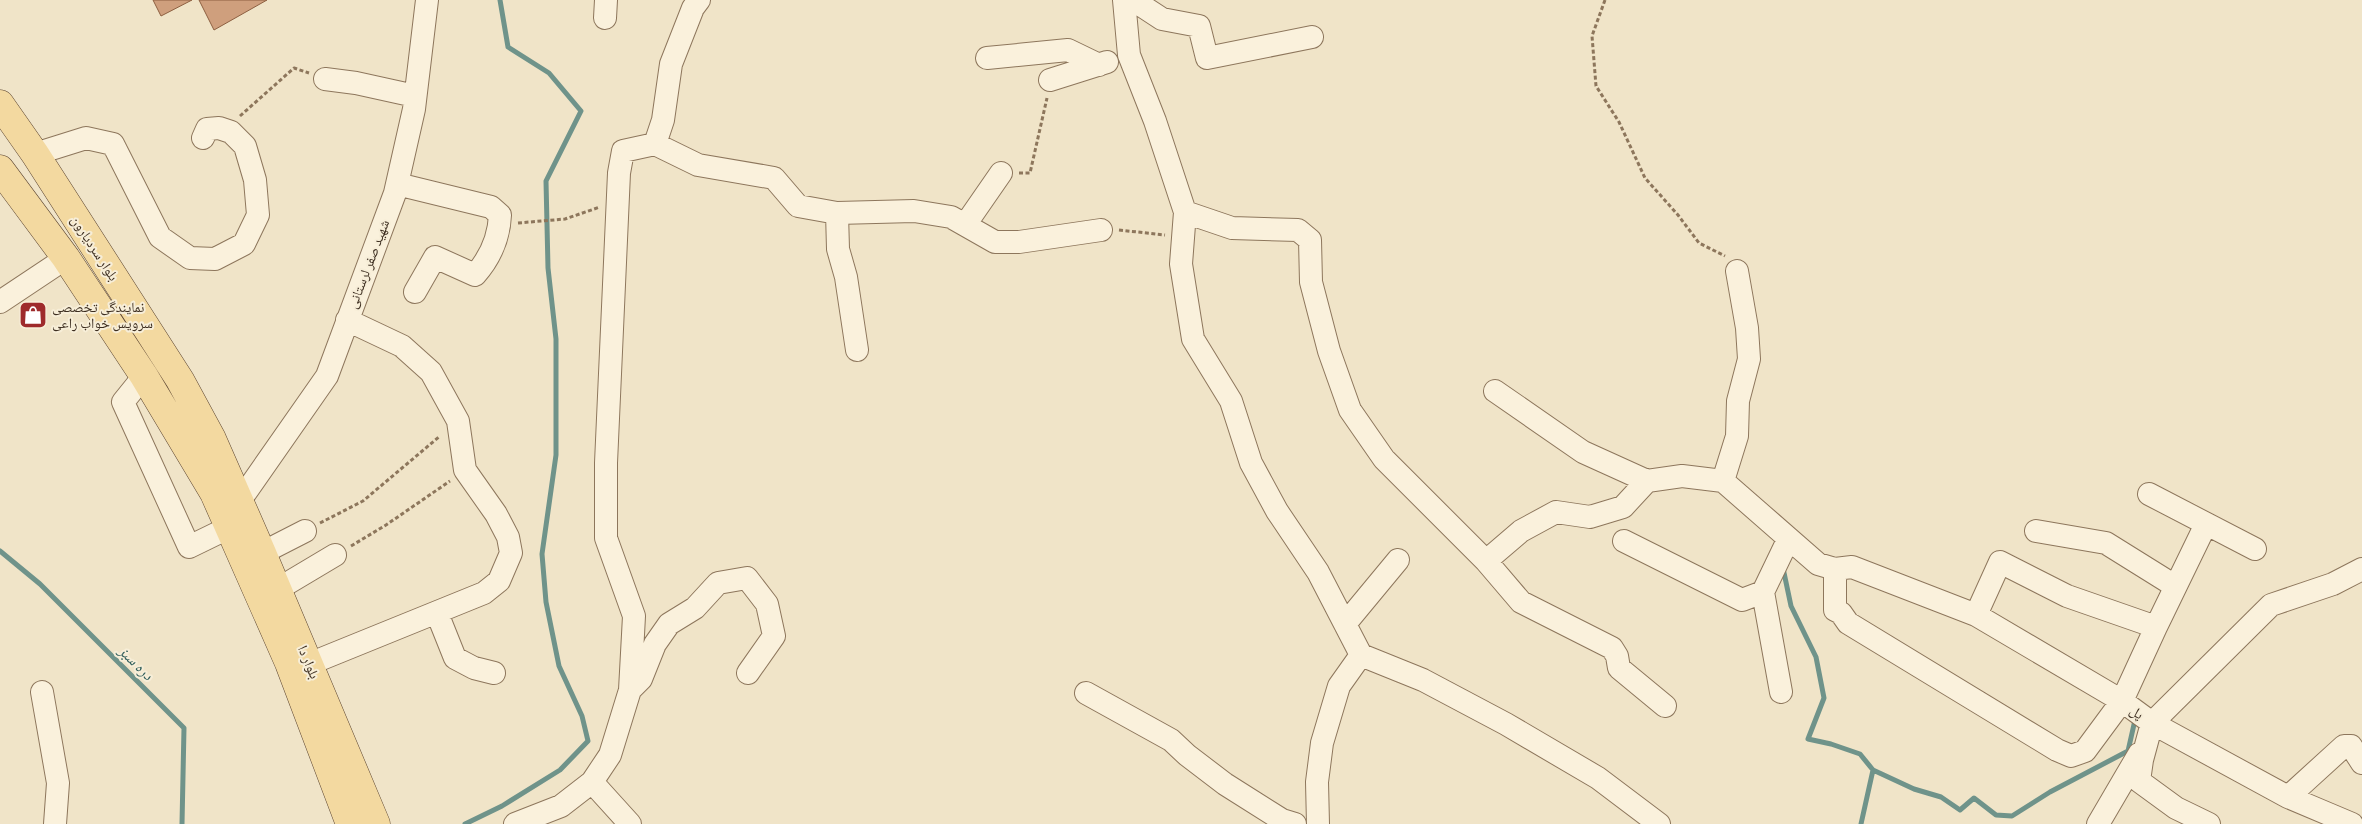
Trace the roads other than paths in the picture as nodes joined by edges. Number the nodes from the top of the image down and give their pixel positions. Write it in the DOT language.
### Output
graph roads {
  1 [pos="427,0"];
  2 [pos="699,0"];
  3 [pos="1124,0"];
  4 [pos="1133,0"];
  5 [pos="1312,37"];
  6 [pos="1130,55"];
  7 [pos="986,58"];
  8 [pos="1100,64"];
  9 [pos="325,79"];
  10 [pos="1050,80"];
  11 [pos="416,96"];
  12 [pos="0,104"];
  13 [pos="203,138"];
  14 [pos="656,144"];
  15 [pos="35,154"];
  16 [pos="0,169"];
  17 [pos="1002,173"];
  18 [pos="397,184"];
  19 [pos="1185,212"];
  20 [pos="837,213"];
  21 [pos="965,225"];
  22 [pos="1101,230"];
  23 [pos="66,258"];
  24 [pos="1737,271"];
  25 [pos="415,292"];
  26 [pos="0,302"];
  27 [pos="347,320"];
  28 [pos="857,350"];
  29 [pos="144,376"];
  30 [pos="1495,391"];
  31 [pos="1648,481"];
  32 [pos="1723,482"];
  33 [pos="2149,494"];
  34 [pos="230,513"];
  35 [pos="2206,524"];
  36 [pos="305,531"];
  37 [pos="2036,531"];
  38 [pos="1788,540"];
  39 [pos="1624,541"];
  40 [pos="2254,550"];
  41 [pos="262,553"];
  42 [pos="335,555"];
  43 [pos="1398,560"];
  44 [pos="1486,561"];
  45 [pos="1835,569"];
  46 [pos="2362,569"];
  47 [pos="2174,586"];
  48 [pos="278,589"];
  49 [pos="1763,592"];
  50 [pos="437,613"];
  51 [pos="1976,615"];
  52 [pos="1345,624"];
  53 [pos="2156,627"];
  54 [pos="1362,655"];
  55 [pos="310,664"];
  56 [pos="748,672"];
  57 [pos="494,673"];
  58 [pos="630,690"];
  59 [pos="42,692"];
  60 [pos="1781,692"];
  61 [pos="1086,693"];
  62 [pos="2122,701"];
  63 [pos="1666,706"];
  64 [pos="2150,731"];
  65 [pos="2362,763"];
  66 [pos="592,782"];
  67 [pos="2288,797"];
  68 [pos="55,824"];
  69 [pos="350,824"];
  70 [pos="376,824"];
  71 [pos="515,824"];
  72 [pos="630,824"];
  73 [pos="1295,824"];
  74 [pos="1318,824"];
  75 [pos="1659,824"];
  76 [pos="2098,824"];
  77 [pos="2209,824"];
  78 [pos="2352,824"];
  1 -- 11 [label="street, شهید صفر لرستانی"];
  2 -- 14 [label="street"];
  3 -- 6 [label="street"];
  4 -- 5 [label="street"];
  6 -- 8 [label="street"];
  6 -- 19 [label="street"];
  7 -- 8 [label="street"];
  8 -- 10 [label="street"];
  9 -- 11 [label="street"];
  11 -- 18 [label="street, شهید صفر لرستانی"];
  12 -- 15 [label="main road, بلوار سردیارون"];
  13 -- 15 [label="street"];
  14 -- 20 [label="street"];
  14 -- 58 [label="street"];
  15 -- 34 [label="main road, بلوار سردیارون"];
  16 -- 23 [label="main road"];
  17 -- 21 [label="street"];
  18 -- 25 [label="street"];
  18 -- 27 [label="street, شهید صفر لرستانی"];
  19 -- 44 [label="street"];
  19 -- 52 [label="street"];
  20 -- 21 [label="street"];
  20 -- 28 [label="street"];
  21 -- 22 [label="street"];
  23 -- 26 [label="street"];
  23 -- 29 [label="main road"];
  24 -- 32 [label="street"];
  27 -- 34 [label="street, شهید صفر لرستانی"];
  27 -- 50 [label="street"];
  29 -- 34 [label="main road"];
  29 -- 34 [label="street"];
  30 -- 31 [label="street"];
  31 -- 32 [label="street"];
  31 -- 44 [label="street"];
  32 -- 38 [label="street"];
  33 -- 35 [label="street"];
  34 -- 41 [label="main road, بلوار دا"];
  34 -- 69 [label="main road, بلوار دا"];
  35 -- 40 [label="street"];
  35 -- 47 [label="street"];
  36 -- 41 [label="street"];
  37 -- 47 [label="street"];
  38 -- 45 [label="street"];
  38 -- 49 [label="street"];
  39 -- 49 [label="street"];
  41 -- 48 [label="main road, بلوار دا"];
  42 -- 48 [label="street"];
  43 -- 52 [label="street"];
  44 -- 63 [label="street"];
  45 -- 51 [label="street, پل"];
  45 -- 62 [label="street"];
  46 -- 64 [label="street"];
  47 -- 53 [label="street"];
  48 -- 55 [label="main road, بلوار دا"];
  49 -- 60 [label="street"];
  50 -- 55 [label="street"];
  50 -- 57 [label="street"];
  51 -- 53 [label="street"];
  51 -- 62 [label="street, پل"];
  52 -- 54 [label="street"];
  53 -- 62 [label="street"];
  54 -- 74 [label="street"];
  54 -- 75 [label="street"];
  55 -- 70 [label="main road, بلوار دا"];
  56 -- 58 [label="street"];
  58 -- 66 [label="street"];
  59 -- 68 [label="street"];
  61 -- 73 [label="street"];
  62 -- 64 [label="street, پل"];
  64 -- 67 [label="street, پل"];
  64 -- 76 [label="street"];
  64 -- 77 [label="street"];
  65 -- 67 [label="street"];
  66 -- 71 [label="street"];
  66 -- 72 [label="street"];
  67 -- 78 [label="street, پل"];
}
